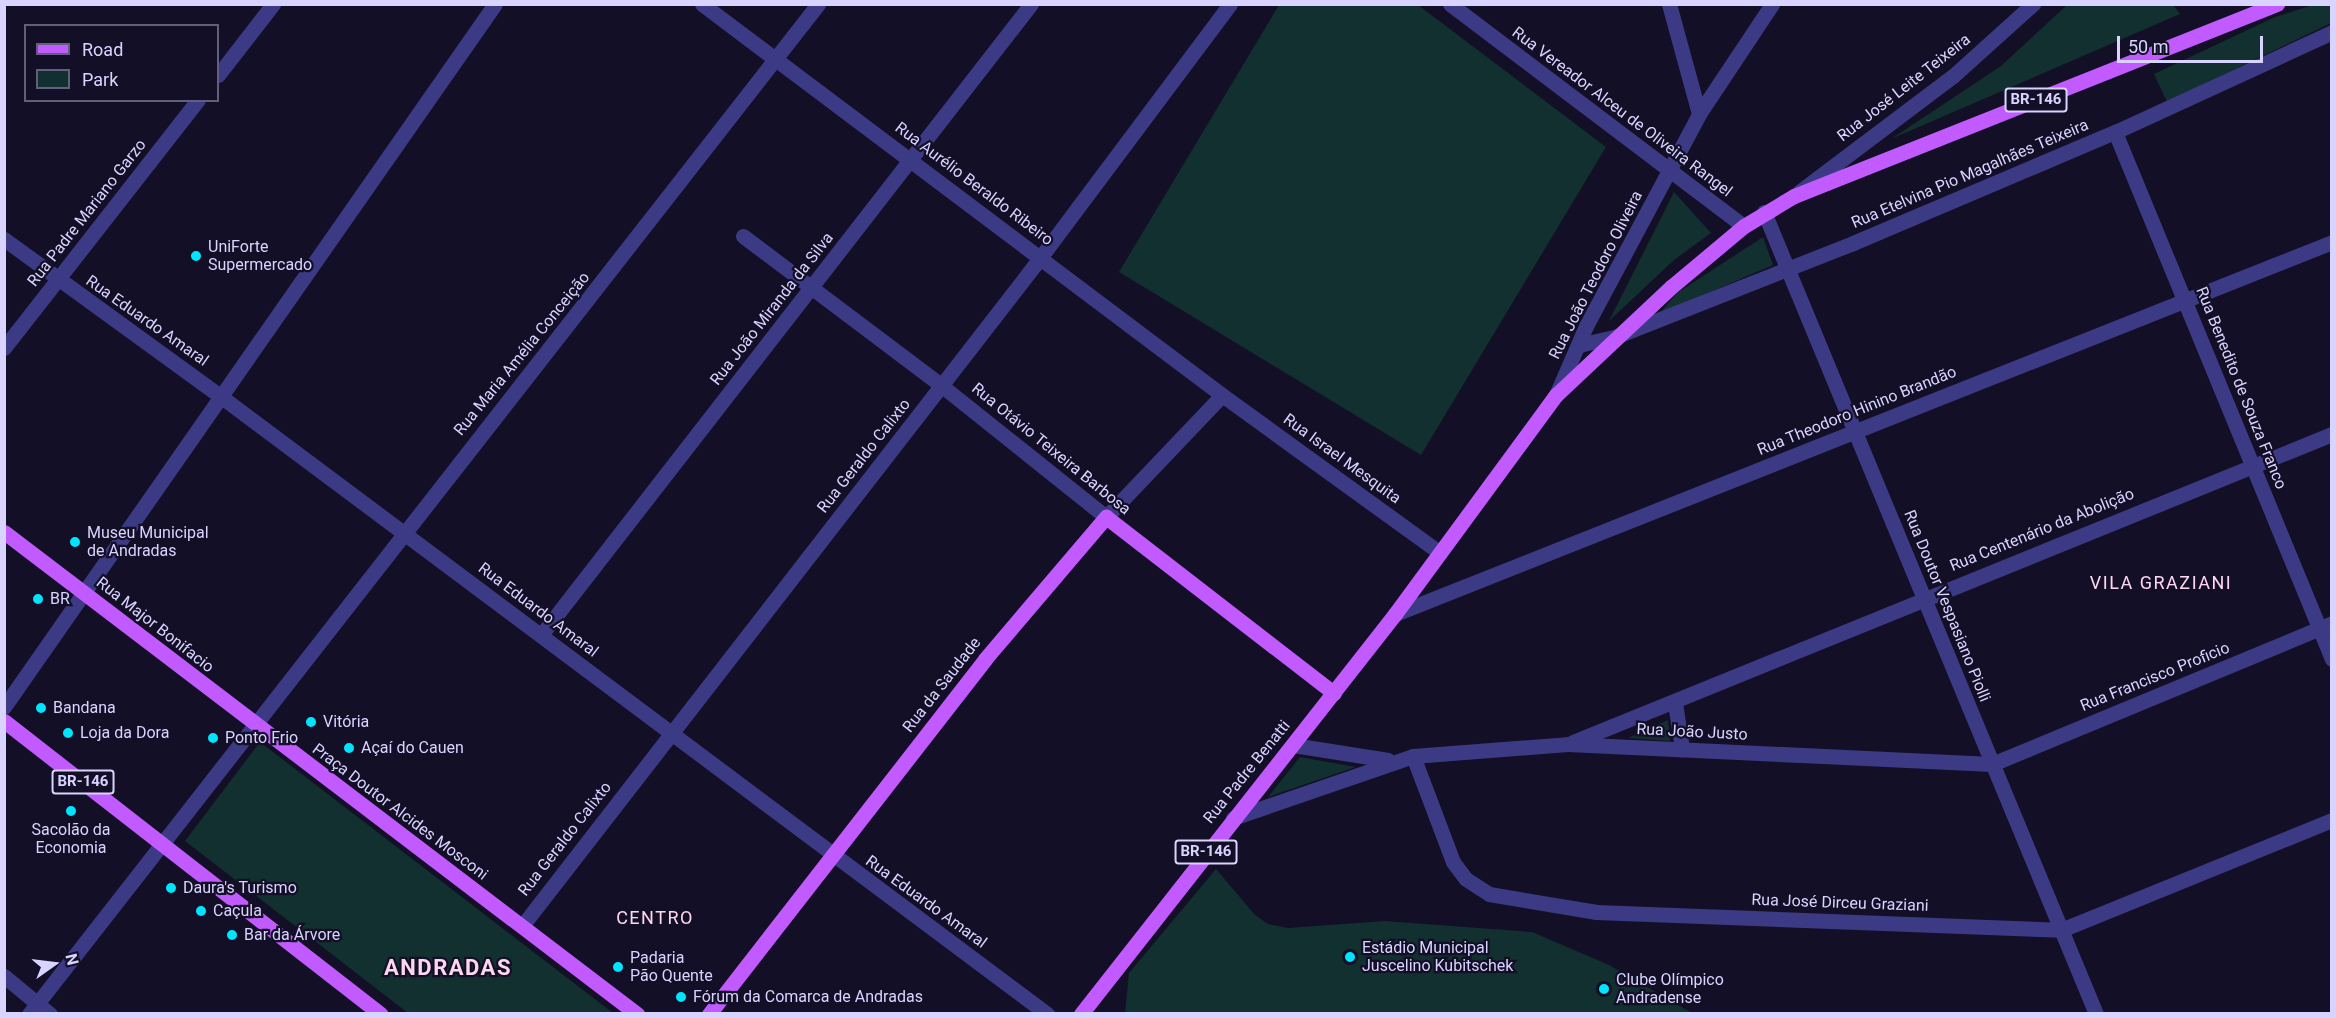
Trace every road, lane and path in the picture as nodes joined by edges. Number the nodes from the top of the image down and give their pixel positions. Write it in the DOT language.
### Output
graph roads {
  1 [pos="273,4"];
  2 [pos="495,4"];
  3 [pos="702,4"];
  4 [pos="818,4"];
  5 [pos="1031,4"];
  6 [pos="1230,4"];
  7 [pos="1450,4"];
  8 [pos="1669,4"];
  9 [pos="1772,4"];
  10 [pos="2032,4"];
  11 [pos="2277,4"];
  12 [pos="2331,32"];
  13 [pos="777,59"];
  14 [pos="219,74"];
  15 [pos="196,102"];
  16 [pos="1699,114"];
  17 [pos="2115,132"];
  18 [pos="910,160"];
  19 [pos="1669,172"];
  20 [pos="1794,196"];
  21 [pos="1764,212"];
  22 [pos="1744,226"];
  23 [pos="743,236"];
  24 [pos="4,239"];
  25 [pos="2331,242"];
  26 [pos="1041,256"];
  27 [pos="1789,269"];
  28 [pos="57,279"];
  29 [pos="811,287"];
  30 [pos="2185,298"];
  31 [pos="1617,336"];
  32 [pos="1579,345"];
  33 [pos="4,348"];
  34 [pos="942,386"];
  35 [pos="219,394"];
  36 [pos="1222,394"];
  37 [pos="1556,395"];
  38 [pos="1855,431"];
  39 [pos="2331,434"];
  40 [pos="2252,464"];
  41 [pos="1106,517"];
  42 [pos="4,532"];
  43 [pos="403,532"];
  44 [pos="1440,553"];
  45 [pos="83,592"];
  46 [pos="1925,597"];
  47 [pos="1395,614"];
  48 [pos="2325,626"];
  49 [pos="541,635"];
  50 [pos="2331,659"];
  51 [pos="1334,693"];
  52 [pos="1675,703"];
  53 [pos="4,707"];
  54 [pos="4,721"];
  55 [pos="254,725"];
  56 [pos="670,733"];
  57 [pos="1568,744"];
  58 [pos="1293,745"];
  59 [pos="1682,749"];
  60 [pos="1413,756"];
  61 [pos="1391,761"];
  62 [pos="1992,764"];
  63 [pos="1233,818"];
  64 [pos="2331,820"];
  65 [pos="162,843"];
  66 [pos="833,856"];
  67 [pos="522,926"];
  68 [pos="2061,930"];
  69 [pos="4,976"];
  70 [pos="33,1008"];
  71 [pos="50,1014"];
  72 [pos="381,1014"];
  73 [pos="637,1014"];
  74 [pos="709,1014"];
  75 [pos="1047,1014"];
  76 [pos="1081,1014"];
  77 [pos="2096,1014"];
  1 -- 14 [label="street"];
  2 -- 35 [label="street"];
  3 -- 13 [label="street, Rua Aurélio Beraldo Ribeiro"];
  4 -- 13 [label="street, Rua Maria Amélia Conceição"];
  5 -- 18 [label="street, Rua João Miranda da Silva"];
  6 -- 26 [label="street, Rua Geraldo Calixto"];
  7 -- 19 [label="street, Rua Vereador Alceu de Oliveira Rangel"];
  8 -- 16 [label="street"];
  9 -- 16 [label="street, Rua João Teodoro Oliveira"];
  10 -- 20 [label="street, Rua José Leite Teixeira"];
  11 -- 20 [label="main road, BR-146"];
  12 -- 17 [label="street, Rua Etelvina Pio Magalhães Teixeira"];
  13 -- 18 [label="street, Rua Aurélio Beraldo Ribeiro"];
  13 -- 43 [label="street, Rua Maria Amélia Conceição"];
  15 -- 28 [label="street, Rua Padre Mariano Garzo"];
  16 -- 19 [label="street, Rua João Teodoro Oliveira"];
  17 -- 27 [label="street, Rua Etelvina Pio Magalhães Teixeira"];
  17 -- 30 [label="street, Rua Benedito de Souza Franco"];
  18 -- 26 [label="street, Rua Aurélio Beraldo Ribeiro"];
  18 -- 29 [label="street, Rua João Miranda da Silva"];
  19 -- 22 [label="street, Rua Vereador Alceu de Oliveira Rangel"];
  19 -- 32 [label="street, Rua João Teodoro Oliveira"];
  20 -- 21 [label="main road, BR-146"];
  21 -- 22 [label="main road, BR-146"];
  21 -- 27 [label="street, Rua Doutor Vespasiano Piolli"];
  22 -- 31 [label="main road, Rua Etelvina Pio Magalhães Teixeira / BR-146"];
  23 -- 29 [label="street, Rua Otávio Teixeira Barbosa"];
  24 -- 28 [label="street, Rua Eduardo Amaral"];
  25 -- 30 [label="street, Rua Theodoro Hinino Brandão"];
  26 -- 34 [label="street, Rua Geraldo Calixto"];
  26 -- 36 [label="street, Rua Aurélio Beraldo Ribeiro"];
  27 -- 31 [label="street, Rua Etelvina Pio Magalhães Teixeira"];
  27 -- 38 [label="street, Rua Doutor Vespasiano Piolli"];
  28 -- 33 [label="street, Rua Padre Mariano Garzo"];
  28 -- 35 [label="street, Rua Eduardo Amaral"];
  29 -- 34 [label="street, Rua Otávio Teixeira Barbosa"];
  29 -- 49 [label="street, Rua João Miranda da Silva"];
  30 -- 38 [label="street, Rua Theodoro Hinino Brandão"];
  30 -- 40 [label="street, Rua Benedito de Souza Franco"];
  31 -- 32 [label="street"];
  31 -- 37 [label="main road, Rua Etelvina Pio Magalhães Teixeira / BR-146"];
  32 -- 37 [label="street, Rua João Teodoro Oliveira"];
  34 -- 41 [label="street, Rua Otávio Teixeira Barbosa"];
  34 -- 56 [label="street, Rua Geraldo Calixto"];
  35 -- 43 [label="street, Rua Eduardo Amaral"];
  35 -- 45 [label="street"];
  36 -- 41 [label="street, Rua da Saudade"];
  36 -- 44 [label="street, Rua Israel Mesquita"];
  37 -- 44 [label="main road, Rua João Teodoro Oliveira / BR-146"];
  38 -- 46 [label="street, Rua Doutor Vespasiano Piolli"];
  38 -- 47 [label="street, Rua Theodoro Hinino Brandão"];
  39 -- 40 [label="street, Rua Centenário da Abolição"];
  40 -- 46 [label="street, Rua Centenário da Abolição"];
  40 -- 48 [label="street, Rua Benedito de Souza Franco"];
  41 -- 51 [label="main road, Rua Otávio Teixeira Barbosa"];
  41 -- 66 [label="main road, Rua da Saudade"];
  42 -- 45 [label="main road, Rua Major Bonifacio"];
  43 -- 49 [label="street, Rua Eduardo Amaral"];
  43 -- 55 [label="street, Rua Maria Amélia Conceição"];
  44 -- 47 [label="main road, Rua Padre Benatti / BR-146"];
  45 -- 53 [label="street"];
  45 -- 55 [label="main road, Rua Major Bonifacio"];
  46 -- 52 [label="street, Rua Centenário da Abolição"];
  46 -- 62 [label="street, Rua Doutor Vespasiano Piolli"];
  47 -- 51 [label="main road, Rua Padre Benatti / BR-146"];
  48 -- 50 [label="street, Rua Benedito de Souza Franco"];
  48 -- 62 [label="street, Rua Francisco Proficio"];
  49 -- 56 [label="street, Rua Eduardo Amaral"];
  51 -- 58 [label="main road, Rua Padre Benatti / BR-146"];
  52 -- 57 [label="street, Rua Centenário da Abolição"];
  52 -- 59 [label="street"];
  54 -- 65 [label="main road, BR-146"];
  55 -- 65 [label="street"];
  55 -- 67 [label="main road, Praça Doutor Alcides Mosconi"];
  56 -- 66 [label="street, Rua Eduardo Amaral"];
  56 -- 67 [label="street, Rua Geraldo Calixto"];
  57 -- 59 [label="street, Rua João Justo"];
  57 -- 60 [label="street, Rua João Justo"];
  58 -- 61 [label="street"];
  58 -- 63 [label="main road, Rua Padre Benatti / BR-146"];
  59 -- 62 [label="street, Rua João Justo"];
  60 -- 61 [label="street, Rua João Justo"];
  60 -- 68 [label="street, Rua José Dirceu Graziani"];
  61 -- 63 [label="street, Rua João Justo"];
  62 -- 68 [label="street, Rua Doutor Vespasiano Piolli"];
  63 -- 76 [label="main road, Rua Padre Benatti / BR-146"];
  64 -- 68 [label="street, Rua José Dirceu Graziani"];
  65 -- 70 [label="street"];
  65 -- 72 [label="main road, BR-146"];
  66 -- 74 [label="main road, Rua da Saudade"];
  66 -- 75 [label="street, Rua Eduardo Amaral"];
  67 -- 73 [label="main road, Praça Doutor Alcides Mosconi"];
  68 -- 77 [label="street, Rua Doutor Vespasiano Piolli"];
  69 -- 70 [label="street"];
  70 -- 71 [label="street"];
}
